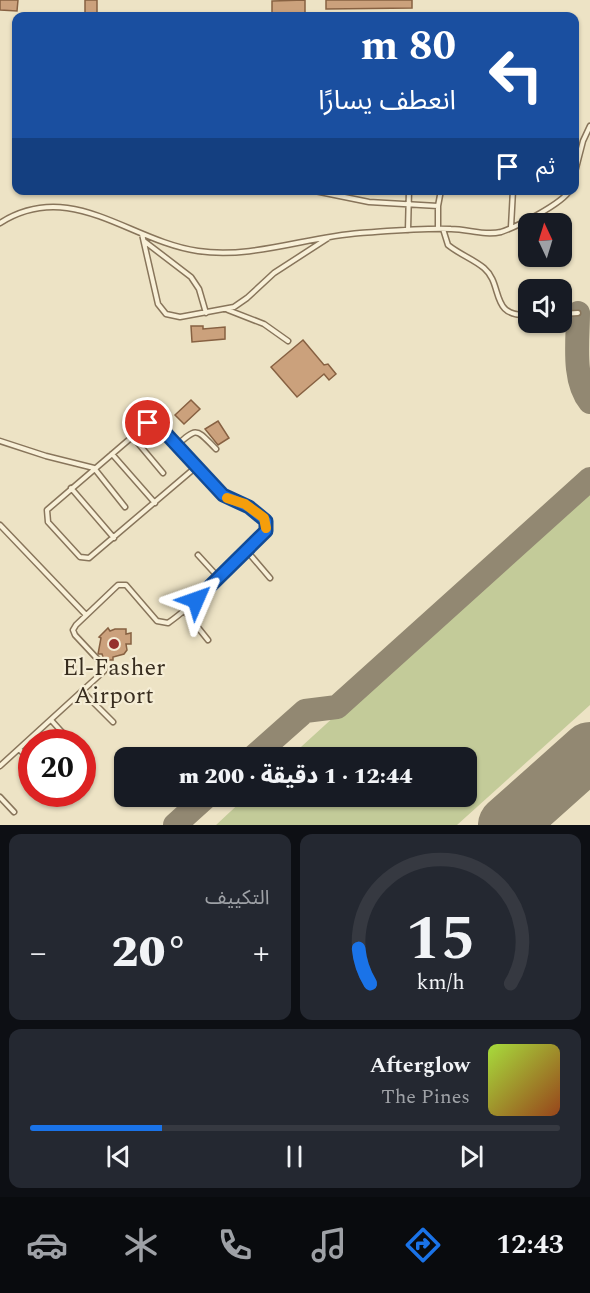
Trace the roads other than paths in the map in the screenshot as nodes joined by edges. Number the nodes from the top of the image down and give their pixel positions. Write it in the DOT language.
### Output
graph roads {
  1 [pos="590,126"];
  2 [pos="579,157"];
  3 [pos="335,195"];
  4 [pos="410,195"];
  5 [pos="440,195"];
  6 [pos="513,195"];
  7 [pos="565,195"];
  8 [pos="409,205"];
  9 [pos="438,206"];
  10 [pos="0,222"];
  11 [pos="511,228"];
  12 [pos="440,229"];
  13 [pos="408,230"];
  14 [pos="141,233"];
  15 [pos="330,237"];
  16 [pos="143,241"];
  17 [pos="227,310"];
  18 [pos="206,313"];
  19 [pos="572,313"];
  20 [pos="578,313"];
  21 [pos="518,314"];
  22 [pos="288,341"];
  23 [pos="132,436"];
  24 [pos="0,441"];
  25 [pos="176,446"];
  26 [pos="216,450"];
  27 [pos="112,454"];
  28 [pos="196,467"];
  29 [pos="94,468"];
  30 [pos="163,473"];
  31 [pos="71,488"];
  32 [pos="155,503"];
  33 [pos="125,507"];
  34 [pos="0,525"];
  35 [pos="114,538"];
  36 [pos="247,551"];
  37 [pos="198,555"];
  38 [pos="219,578"];
  39 [pos="270,578"];
  40 [pos="184,610"];
  41 [pos="86,615"];
  42 [pos="208,640"];
  43 [pos="82,691"];
  44 [pos="51,720"];
  45 [pos="113,722"];
  46 [pos="41,729"];
  47 [pos="59,729"];
  48 [pos="18,750"];
  49 [pos="0,766"];
  50 [pos="0,797"];
  51 [pos="14,812"];
  1 -- 2 [label="lane"];
  3 -- 8 [label="lane"];
  4 -- 8 [label="lane"];
  5 -- 9 [label="lane"];
  6 -- 11 [label="lane"];
  7 -- 11 [label="lane"];
  8 -- 9 [label="lane"];
  8 -- 13 [label="lane"];
  9 -- 12 [label="lane"];
  10 -- 14 [label="lane"];
  11 -- 12 [label="lane"];
  12 -- 13 [label="lane"];
  12 -- 21 [label="lane"];
  13 -- 15 [label="lane"];
  14 -- 15 [label="lane"];
  14 -- 16 [label="lane"];
  15 -- 17 [label="lane"];
  16 -- 18 [label="lane"];
  16 -- 18 [label="lane"];
  17 -- 18 [label="lane"];
  17 -- 22 [label="lane"];
  19 -- 20 [label="lane"];
  23 -- 25 [label="lane"];
  23 -- 27 [label="lane"];
  23 -- 30 [label="lane"];
  24 -- 29 [label="lane"];
  25 -- 26 [label="lane"];
  25 -- 28 [label="lane"];
  27 -- 29 [label="lane"];
  27 -- 32 [label="lane"];
  28 -- 32 [label="lane"];
  28 -- 36 [label="lane"];
  29 -- 31 [label="lane"];
  29 -- 33 [label="lane"];
  31 -- 35 [label="lane"];
  31 -- 35 [label="lane"];
  32 -- 35 [label="lane"];
  34 -- 41 [label="lane"];
  36 -- 38 [label="lane"];
  36 -- 39 [label="lane"];
  37 -- 38 [label="lane"];
  38 -- 40 [label="lane"];
  40 -- 41 [label="lane"];
  40 -- 42 [label="lane"];
  41 -- 43 [label="lane"];
  43 -- 44 [label="lane"];
  43 -- 45 [label="lane"];
  44 -- 46 [label="lane"];
  44 -- 47 [label="lane"];
  48 -- 49 [label="lane"];
  50 -- 51 [label="lane"];
}
